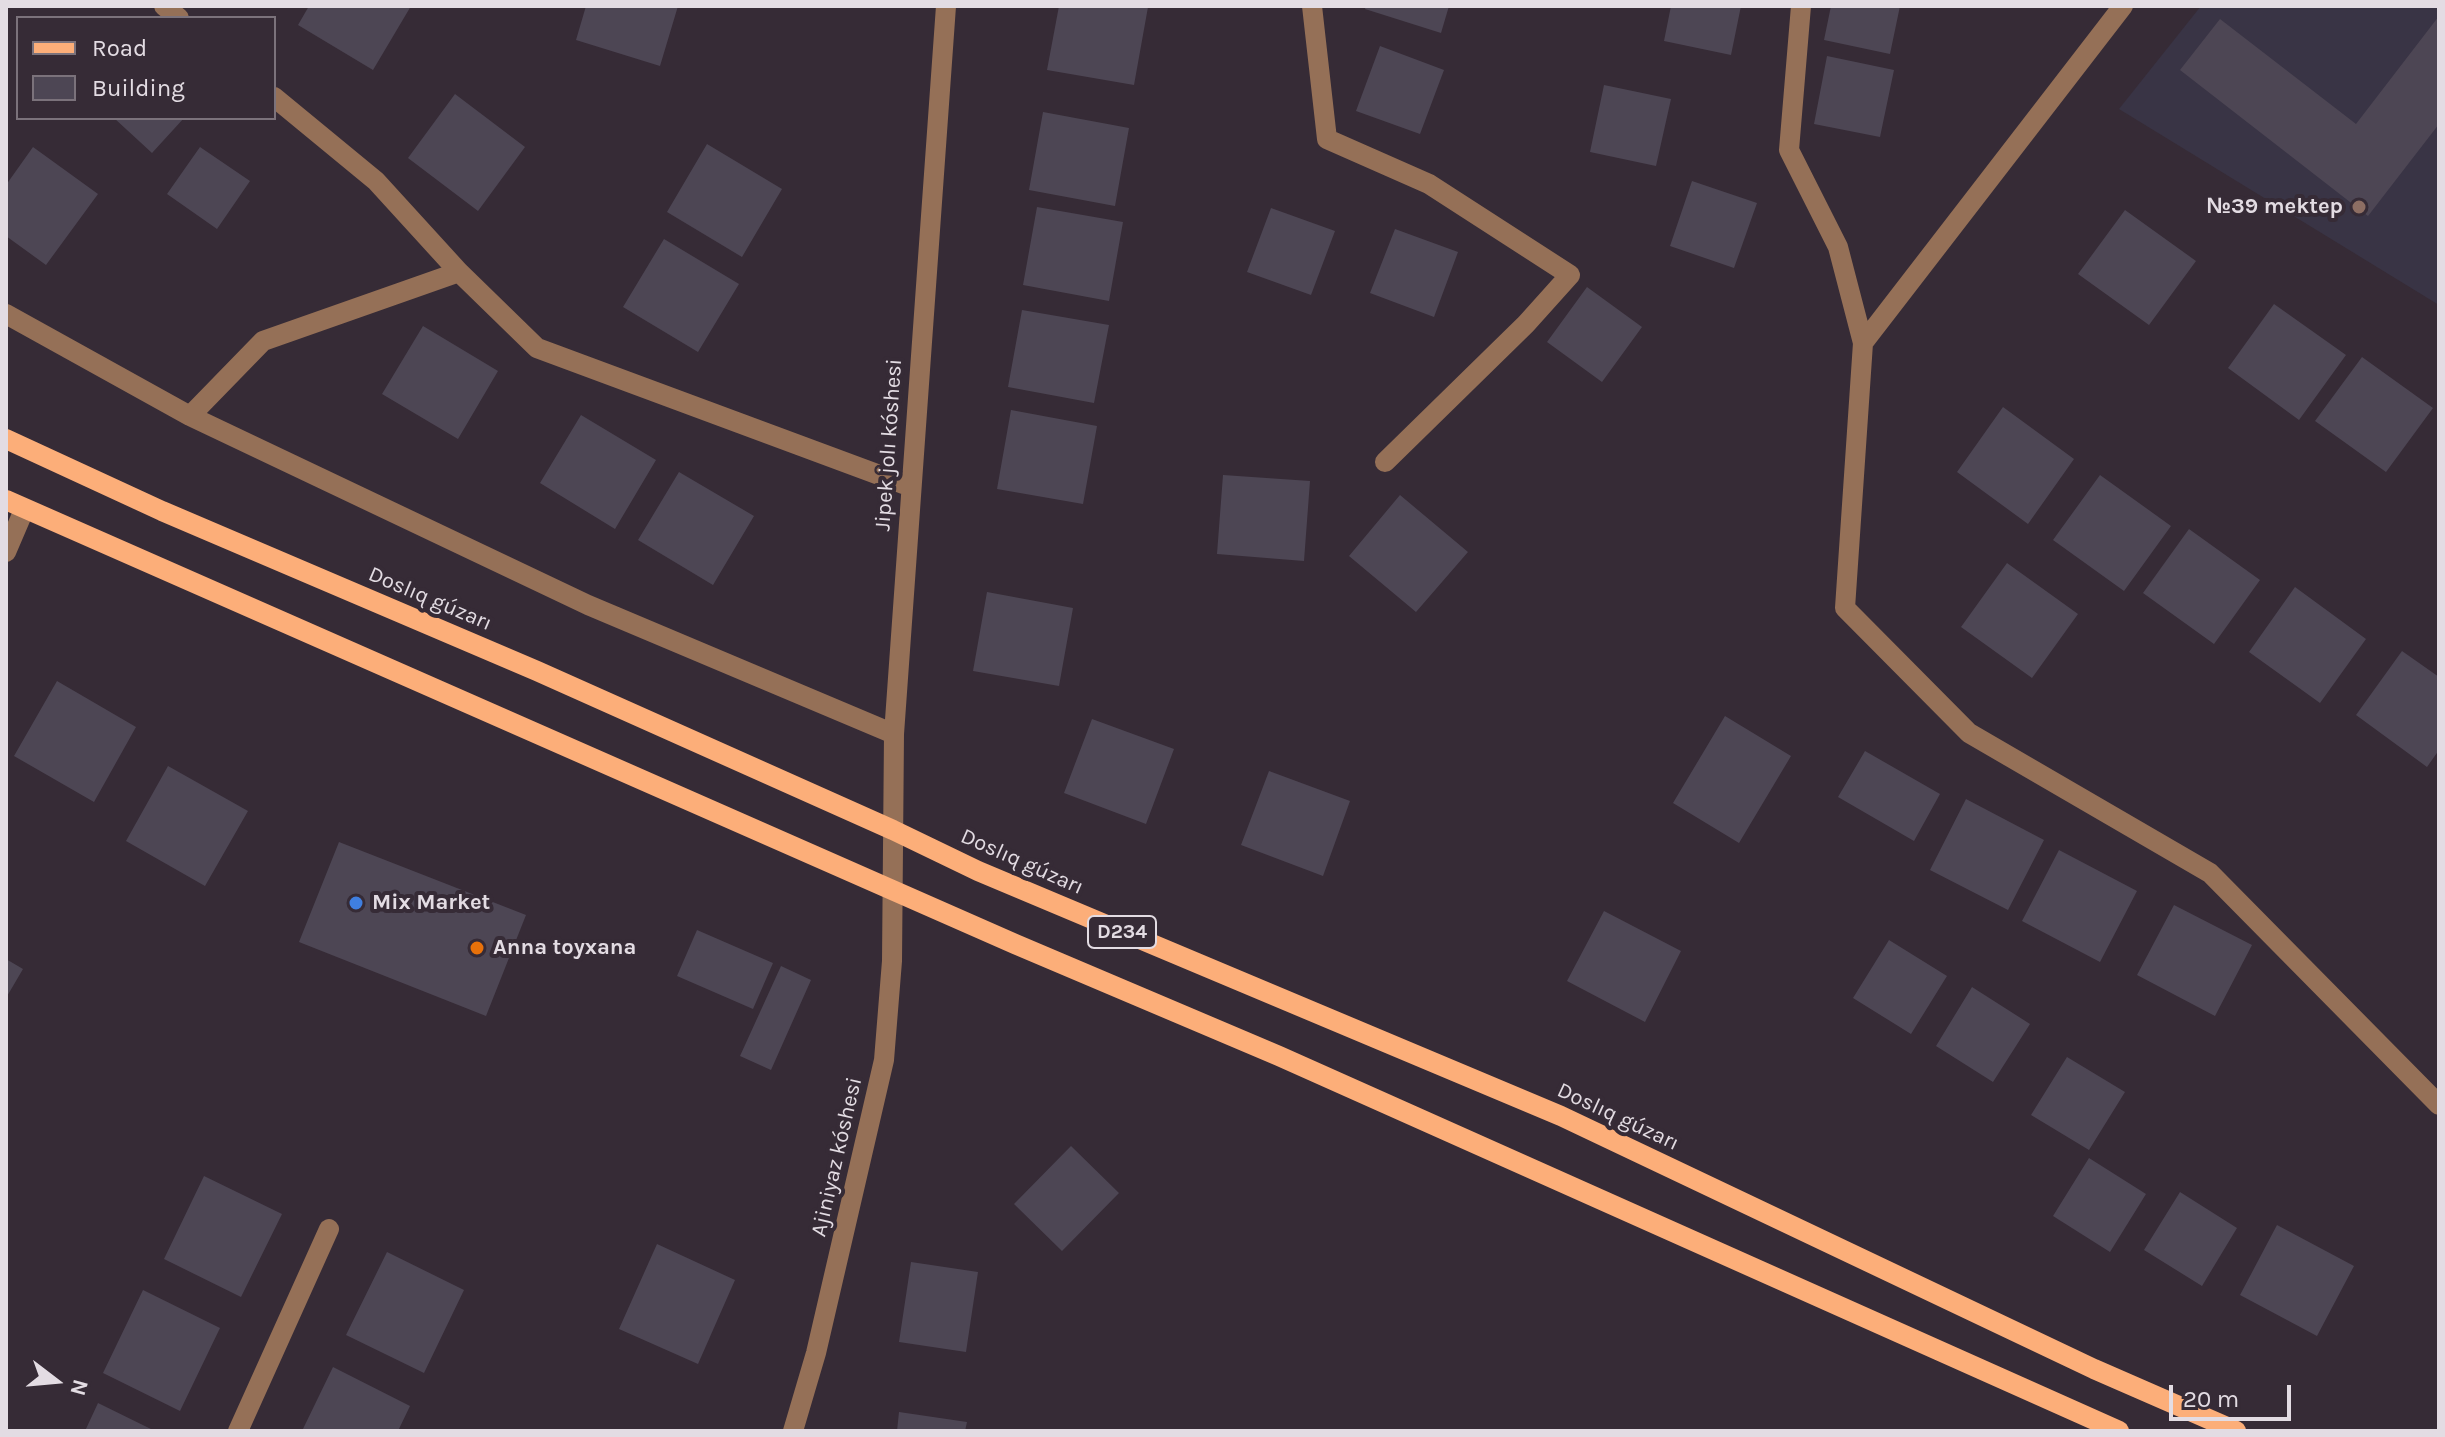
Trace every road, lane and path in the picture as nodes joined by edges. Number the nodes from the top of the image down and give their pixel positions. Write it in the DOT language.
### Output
graph roads {
  1 [pos="946,6"];
  2 [pos="1312,6"];
  3 [pos="1801,6"];
  4 [pos="2123,6"];
  5 [pos="276,99"];
  6 [pos="459,272"];
  7 [pos="6,314"];
  8 [pos="1863,343"];
  9 [pos="190,416"];
  10 [pos="6,439"];
  11 [pos="1385,462"];
  12 [pos="909,486"];
  13 [pos="15,505"];
  14 [pos="6,552"];
  15 [pos="894,734"];
  16 [pos="893,830"];
  17 [pos="891,888"];
  18 [pos="2439,1105"];
  19 [pos="329,1229"];
  20 [pos="238,1431"];
  21 [pos="793,1431"];
  22 [pos="2119,1431"];
  23 [pos="2236,1431"];
  1 -- 12 [label="street, Jipek jolı kóshesi"];
  2 -- 11 [label="street"];
  3 -- 8 [label="street"];
  4 -- 8 [label="street"];
  5 -- 6 [label="street"];
  6 -- 9 [label="street"];
  6 -- 12 [label="street"];
  7 -- 9 [label="street"];
  8 -- 18 [label="street"];
  9 -- 15 [label="street"];
  10 -- 16 [label="main road, Doslıq gúzarı / D234"];
  12 -- 15 [label="street, Jipek jolı kóshesi"];
  13 -- 14 [label="street"];
  13 -- 17 [label="main road, D234"];
  15 -- 16 [label="street, Jipek jolı kóshesi"];
  16 -- 17 [label="street, Jipek jolı kóshesi"];
  16 -- 23 [label="main road, Doslıq gúzarı / D234"];
  17 -- 21 [label="street, Ajiniyaz kóshesi"];
  17 -- 22 [label="main road, D234"];
  19 -- 20 [label="street"];
}
